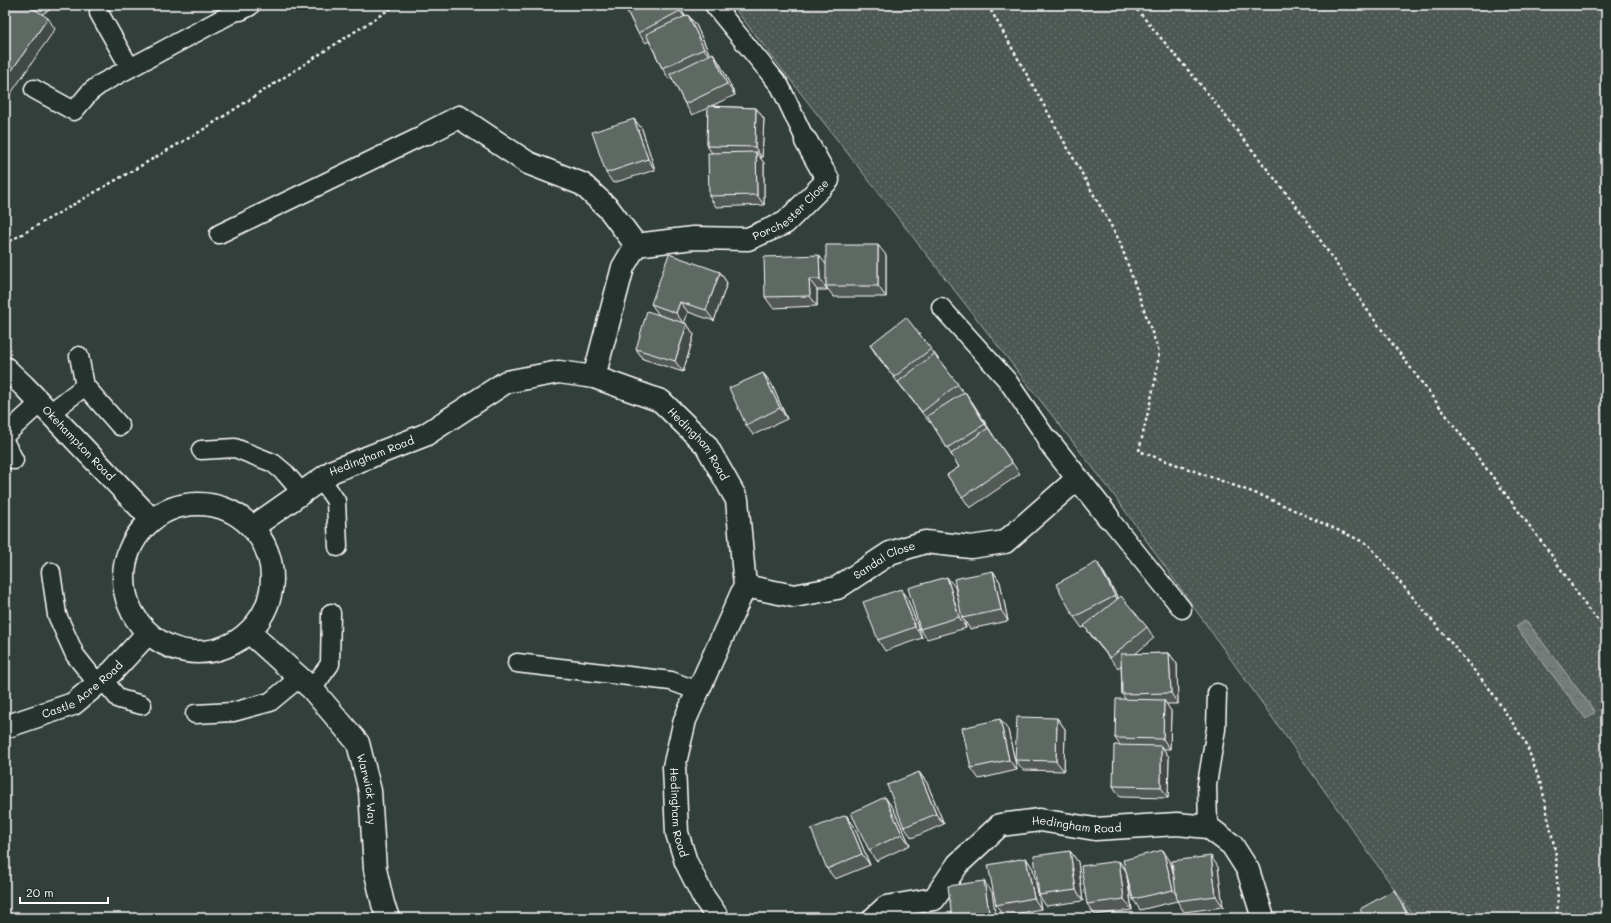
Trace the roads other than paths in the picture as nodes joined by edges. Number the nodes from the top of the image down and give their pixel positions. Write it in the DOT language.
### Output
graph roads {
  1 [pos="714,5"];
  2 [pos="244,7"];
  3 [pos="99,13"];
  4 [pos="130,68"];
  5 [pos="34,89"];
  6 [pos="428,133"];
  7 [pos="806,141"];
  8 [pos="219,234"];
  9 [pos="636,245"];
  10 [pos="941,307"];
  11 [pos="79,356"];
  12 [pos="5,368"];
  13 [pos="594,376"];
  14 [pos="85,386"];
  15 [pos="45,408"];
  16 [pos="120,426"];
  17 [pos="5,435"];
  18 [pos="5,443"];
  19 [pos="1050,443"];
  20 [pos="200,450"];
  21 [pos="14,460"];
  22 [pos="321,479"];
  23 [pos="1077,479"];
  24 [pos="302,493"];
  25 [pos="1108,517"];
  26 [pos="151,519"];
  27 [pos="253,527"];
  28 [pos="338,547"];
  29 [pos="51,572"];
  30 [pos="745,586"];
  31 [pos="1182,609"];
  32 [pos="331,614"];
  33 [pos="249,632"];
  34 [pos="147,634"];
  35 [pos="517,662"];
  36 [pos="100,682"];
  37 [pos="306,683"];
  38 [pos="698,691"];
  39 [pos="1217,693"];
  40 [pos="142,705"];
  41 [pos="196,714"];
  42 [pos="5,727"];
  43 [pos="1208,827"];
  44 [pos="388,918"];
  45 [pos="718,918"];
  46 [pos="874,918"];
  47 [pos="1264,918"];
  1 -- 7 [label="lane"];
  2 -- 4 [label="lane"];
  3 -- 4 [label="lane"];
  4 -- 5 [label="lane"];
  6 -- 8 [label="lane"];
  6 -- 9 [label="street"];
  7 -- 9 [label="street, Porchester Close"];
  9 -- 13 [label="street"];
  10 -- 19 [label="lane"];
  11 -- 14 [label="lane"];
  12 -- 15 [label="street, Okehampton Road"];
  13 -- 22 [label="street, Hedingham Road"];
  13 -- 30 [label="street, Hedingham Road"];
  14 -- 15 [label="lane"];
  14 -- 16 [label="lane"];
  15 -- 17 [label="lane"];
  15 -- 26 [label="street, Okehampton Road"];
  18 -- 21 [label="lane"];
  19 -- 23 [label="street"];
  20 -- 24 [label="lane"];
  22 -- 24 [label="street, Hedingham Road"];
  22 -- 28 [label="lane"];
  23 -- 25 [label="street"];
  23 -- 30 [label="street, Sandal Close"];
  24 -- 27 [label="street, Hedingham Road"];
  25 -- 31 [label="lane"];
  26 -- 27 [label="street"];
  26 -- 34 [label="street"];
  27 -- 33 [label="street"];
  29 -- 36 [label="lane"];
  30 -- 38 [label="street, Hedingham Road"];
  32 -- 37 [label="lane"];
  33 -- 34 [label="street"];
  33 -- 37 [label="street, Warwick Way"];
  34 -- 36 [label="street, Castle Acre Road"];
  35 -- 38 [label="lane"];
  36 -- 40 [label="lane"];
  36 -- 42 [label="street, Castle Acre Road"];
  37 -- 41 [label="lane"];
  37 -- 44 [label="street, Warwick Way"];
  38 -- 45 [label="street, Hedingham Road"];
  39 -- 43 [label="lane"];
  43 -- 46 [label="street, Hedingham Road"];
  43 -- 47 [label="street"];
}
